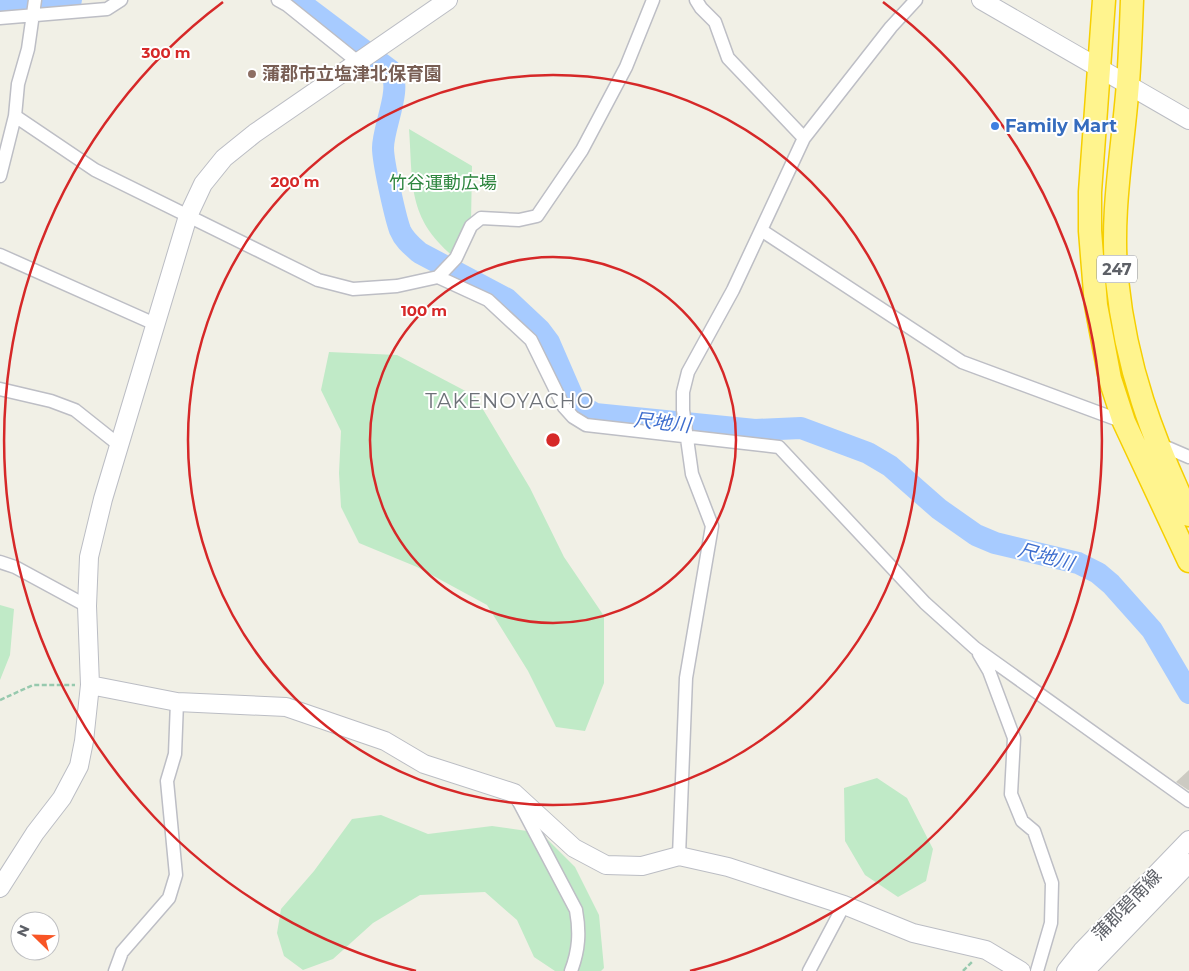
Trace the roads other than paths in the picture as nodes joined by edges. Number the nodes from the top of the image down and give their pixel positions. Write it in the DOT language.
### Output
graph roads {
  1 [pos="121,0"];
  2 [pos="278,0"];
  3 [pos="448,0"];
  4 [pos="653,0"];
  5 [pos="696,0"];
  6 [pos="916,0"];
  7 [pos="980,0"];
  8 [pos="1104,0"];
  9 [pos="1118,0"];
  10 [pos="1132,0"];
  11 [pos="34,9"];
  12 [pos="0,18"];
  13 [pos="360,61"];
  14 [pos="1099,67"];
  15 [pos="1128,84"];
  16 [pos="15,116"];
  17 [pos="1189,120"];
  18 [pos="804,138"];
  19 [pos="0,176"];
  20 [pos="188,216"];
  21 [pos="761,230"];
  22 [pos="0,255"];
  23 [pos="1093,257"];
  24 [pos="439,276"];
  25 [pos="155,324"];
  26 [pos="0,389"];
  27 [pos="1124,422"];
  28 [pos="688,436"];
  29 [pos="119,445"];
  30 [pos="1159,448"];
  31 [pos="1189,457"];
  32 [pos="1189,515"];
  33 [pos="1189,561"];
  34 [pos="0,562"];
  35 [pos="87,606"];
  36 [pos="975,648"];
  37 [pos="90,685"];
  38 [pos="177,702"];
  39 [pos="514,793"];
  40 [pos="1189,801"];
  41 [pos="1189,840"];
  42 [pos="679,856"];
  43 [pos="1189,863"];
  44 [pos="0,888"];
  45 [pos="844,905"];
  46 [pos="115,971"];
  47 [pos="571,971"];
  48 [pos="809,971"];
  49 [pos="1021,971"];
  50 [pos="1037,971"];
  51 [pos="1066,971"];
  52 [pos="1085,971"];
  1 -- 11 [label="street"];
  2 -- 13 [label="street"];
  3 -- 13 [label="street"];
  4 -- 24 [label="street"];
  5 -- 18 [label="street"];
  6 -- 18 [label="street"];
  7 -- 14 [label="street"];
  8 -- 14 [label="highway, 247"];
  9 -- 14 [label="highway"];
  10 -- 15 [label="highway, 247"];
  11 -- 12 [label="street"];
  11 -- 16 [label="street"];
  13 -- 20 [label="street"];
  14 -- 15 [label="street"];
  14 -- 23 [label="highway, 247"];
  15 -- 17 [label="street"];
  15 -- 23 [label="highway, 247"];
  15 -- 30 [label="highway, 247"];
  16 -- 19 [label="street"];
  16 -- 20 [label="street"];
  18 -- 21 [label="street"];
  20 -- 24 [label="street"];
  20 -- 25 [label="street"];
  21 -- 27 [label="street"];
  21 -- 28 [label="street"];
  22 -- 25 [label="street"];
  23 -- 27 [label="highway, 247"];
  24 -- 28 [label="street"];
  25 -- 29 [label="street"];
  26 -- 29 [label="street"];
  27 -- 33 [label="highway, 247"];
  28 -- 36 [label="street"];
  28 -- 42 [label="street"];
  29 -- 35 [label="street"];
  30 -- 31 [label="street"];
  30 -- 32 [label="highway, 247"];
  34 -- 35 [label="street"];
  35 -- 37 [label="street"];
  36 -- 40 [label="street"];
  36 -- 50 [label="street"];
  37 -- 38 [label="street"];
  37 -- 44 [label="street"];
  38 -- 39 [label="street"];
  38 -- 46 [label="street"];
  39 -- 42 [label="street"];
  39 -- 47 [label="street"];
  41 -- 51 [label="street, 蒲郡碧南線"];
  42 -- 45 [label="street"];
  43 -- 52 [label="street, 蒲郡碧南線"];
  45 -- 48 [label="street"];
  45 -- 49 [label="street"];
}
